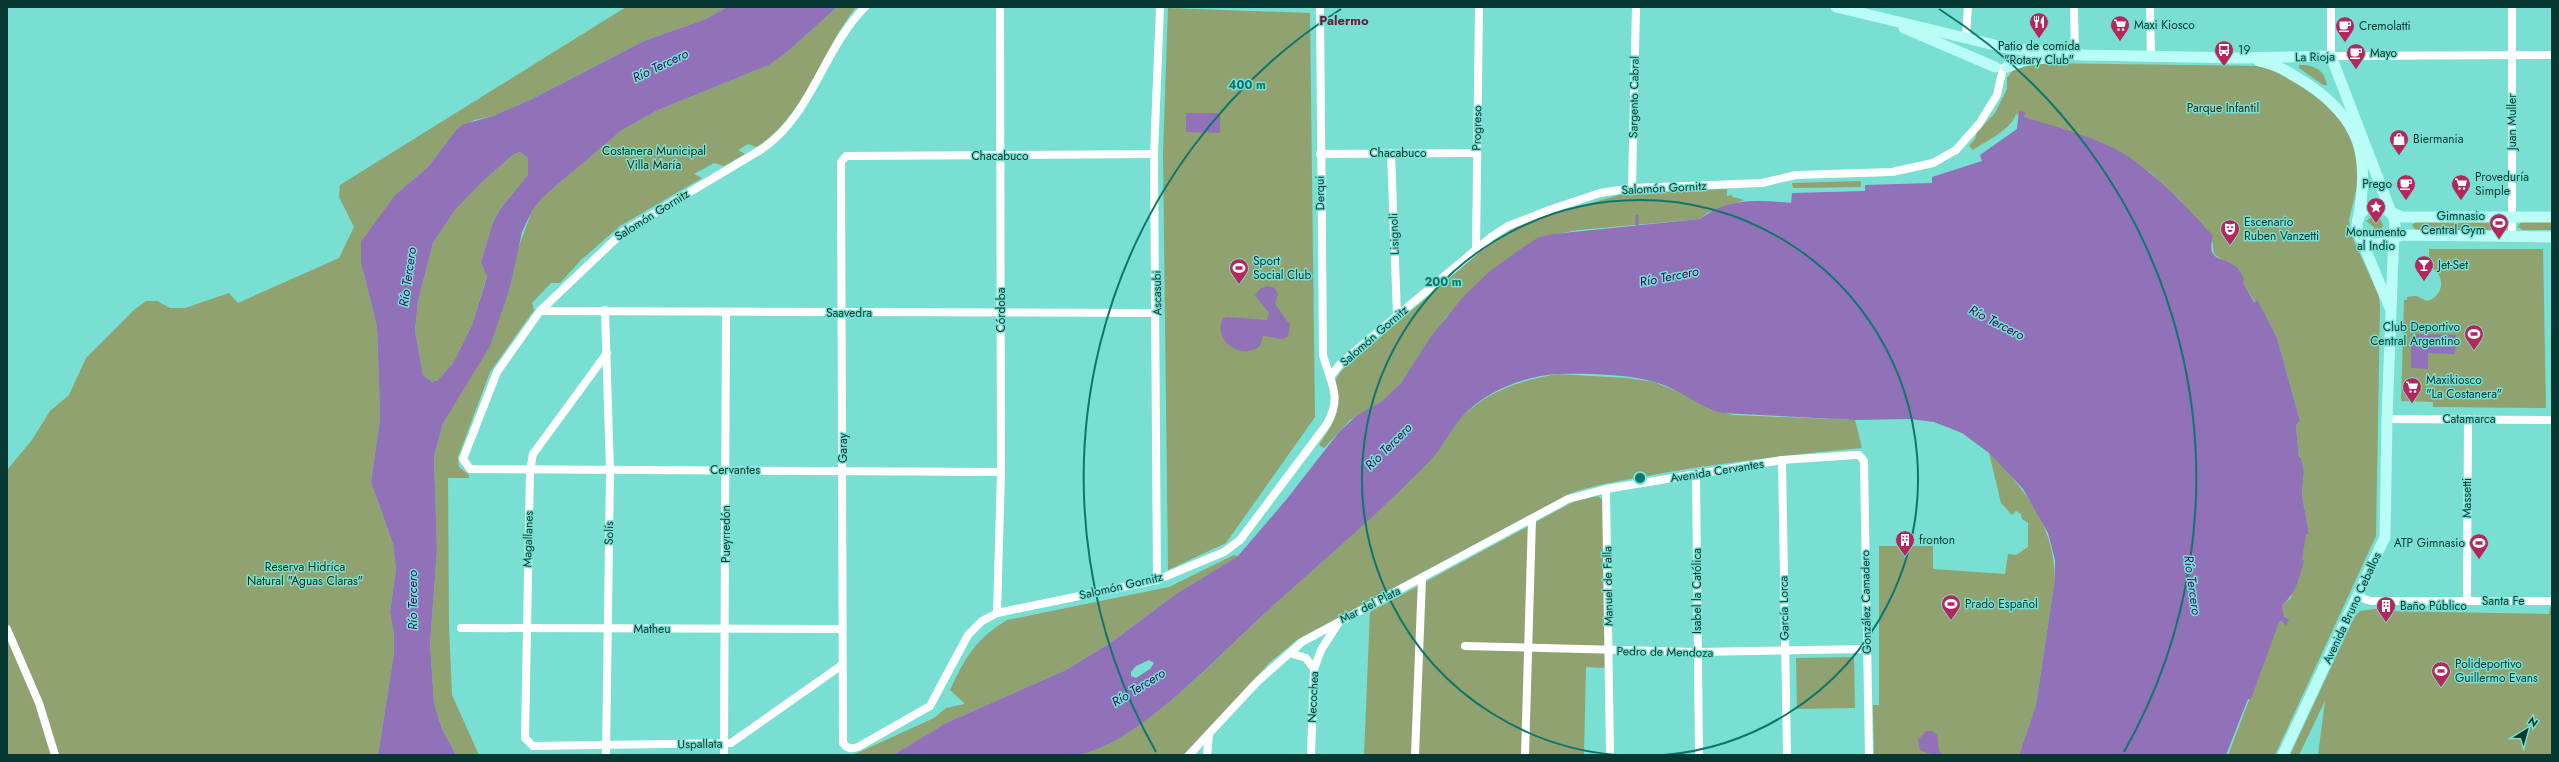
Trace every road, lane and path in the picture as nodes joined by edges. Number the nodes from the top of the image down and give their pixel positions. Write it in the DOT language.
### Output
graph roads {
  1 [pos="865,7"];
  2 [pos="1000,7"];
  3 [pos="1160,7"];
  4 [pos="1320,7"];
  5 [pos="1479,7"];
  6 [pos="1636,7"];
  7 [pos="1836,7"];
  8 [pos="1968,7"];
  9 [pos="2074,7"];
  10 [pos="2150,7"];
  11 [pos="2331,7"];
  12 [pos="2512,7"];
  13 [pos="1879,18"];
  14 [pos="1966,37"];
  15 [pos="2004,48"];
  16 [pos="2075,55"];
  17 [pos="2331,56"];
  18 [pos="2512,56"];
  19 [pos="2552,56"];
  20 [pos="2150,57"];
  21 [pos="2241,58"];
  22 [pos="2002,67"];
  23 [pos="1391,153"];
  24 [pos="1476,153"];
  25 [pos="1154,154"];
  26 [pos="1320,154"];
  27 [pos="846,156"];
  28 [pos="1002,156"];
  29 [pos="1632,188"];
  30 [pos="2389,212"];
  31 [pos="2512,217"];
  32 [pos="2552,217"];
  33 [pos="2358,220"];
  34 [pos="2360,236"];
  35 [pos="2392,236"];
  36 [pos="2512,237"];
  37 [pos="2552,237"];
  38 [pos="1476,248"];
  39 [pos="2390,309"];
  40 [pos="540,310"];
  41 [pos="605,310"];
  42 [pos="726,312"];
  43 [pos="842,312"];
  44 [pos="1000,313"];
  45 [pos="1157,313"];
  46 [pos="1397,316"];
  47 [pos="607,353"];
  48 [pos="1330,377"];
  49 [pos="2387,419"];
  50 [pos="2468,419"];
  51 [pos="2552,420"];
  52 [pos="1855,454"];
  53 [pos="1782,460"];
  54 [pos="470,469"];
  55 [pos="530,470"];
  56 [pos="726,470"];
  57 [pos="843,470"];
  58 [pos="610,471"];
  59 [pos="1001,472"];
  60 [pos="1696,475"];
  61 [pos="1606,489"];
  62 [pos="1580,495"];
  63 [pos="1532,519"];
  64 [pos="1422,578"];
  65 [pos="1157,580"];
  66 [pos="2358,597"];
  67 [pos="2467,601"];
  68 [pos="2552,601"];
  69 [pos="997,612"];
  70 [pos="1340,621"];
  71 [pos="461,628"];
  72 [pos="525,628"];
  73 [pos="7,629"];
  74 [pos="608,629"];
  75 [pos="726,629"];
  76 [pos="842,629"];
  77 [pos="1465,646"];
  78 [pos="1528,647"];
  79 [pos="1866,649"];
  80 [pos="1609,651"];
  81 [pos="1697,652"];
  82 [pos="1785,652"];
  83 [pos="1290,653"];
  84 [pos="842,665"];
  85 [pos="1314,668"];
  86 [pos="1209,736"];
  87 [pos="843,742"];
  88 [pos="724,744"];
  89 [pos="606,745"];
  90 [pos="533,746"];
  91 [pos="55,755"];
  92 [pos="606,755"];
  93 [pos="724,755"];
  94 [pos="1189,755"];
  95 [pos="1208,755"];
  96 [pos="1311,755"];
  97 [pos="1415,755"];
  98 [pos="1525,755"];
  99 [pos="1610,755"];
  100 [pos="1699,755"];
  101 [pos="1787,755"];
  102 [pos="1869,755"];
  103 [pos="2283,755"];
  1 -- 40 [label="street, Salomón Gornitz"];
  2 -- 28 [label="street, Córdoba"];
  3 -- 25 [label="street, Ascasubi"];
  4 -- 26 [label="street, Derqui"];
  5 -- 24 [label="street, Progreso"];
  6 -- 29 [label="street, Sargento Cabral"];
  7 -- 13 [label="main road"];
  8 -- 14 [label="street"];
  9 -- 16 [label="street"];
  10 -- 20 [label="street"];
  11 -- 17 [label="street"];
  12 -- 18 [label="street, Juan Muller"];
  13 -- 14 [label="main road"];
  13 -- 22 [label="main road"];
  14 -- 15 [label="main road"];
  15 -- 16 [label="main road"];
  15 -- 22 [label="main road"];
  15 -- 22 [label="main road"];
  16 -- 20 [label="main road, La Rioja"];
  16 -- 22 [label="main road"];
  17 -- 18 [label="street, La Rioja"];
  17 -- 21 [label="main road, La Rioja"];
  17 -- 30 [label="main road"];
  18 -- 19 [label="street, La Rioja"];
  18 -- 31 [label="street, Juan Muller"];
  20 -- 21 [label="main road, La Rioja"];
  21 -- 33 [label="main road"];
  22 -- 29 [label="street, Salomón Gornitz"];
  23 -- 24 [label="street, Chacabuco"];
  23 -- 26 [label="street, Chacabuco"];
  23 -- 46 [label="street, Lisignoli"];
  24 -- 38 [label="street, Progreso"];
  25 -- 28 [label="street, Chacabuco"];
  25 -- 45 [label="street, Ascasubi"];
  26 -- 48 [label="street, Derqui"];
  27 -- 28 [label="street, Chacabuco"];
  27 -- 43 [label="street, Garay"];
  28 -- 44 [label="street, Córdoba"];
  29 -- 38 [label="street, Salomón Gornitz"];
  30 -- 31 [label="main road"];
  30 -- 33 [label="main road"];
  30 -- 35 [label="main road"];
  31 -- 32 [label="main road"];
  31 -- 36 [label="street, Juan Muller"];
  33 -- 34 [label="main road"];
  34 -- 35 [label="main road"];
  34 -- 39 [label="main road, Avenida Bruno Ceballos"];
  35 -- 36 [label="main road"];
  35 -- 39 [label="main road, Avenida Bruno Ceballos"];
  36 -- 37 [label="main road"];
  38 -- 46 [label="street, Salomón Gornitz"];
  39 -- 49 [label="main road, Avenida Bruno Ceballos"];
  40 -- 41 [label="street, Saavedra"];
  40 -- 54 [label="street, Salomón Gornitz"];
  41 -- 42 [label="street, Saavedra"];
  41 -- 47 [label="street, Solís"];
  42 -- 43 [label="street, Saavedra"];
  42 -- 56 [label="street, Pueyrredón"];
  43 -- 44 [label="street, Saavedra"];
  43 -- 57 [label="street, Garay"];
  44 -- 45 [label="street, Saavedra"];
  44 -- 59 [label="street, Córdoba"];
  45 -- 65 [label="street, Ascasubi"];
  46 -- 48 [label="street, Salomón Gornitz"];
  47 -- 55 [label="street, Magallanes"];
  47 -- 58 [label="street, Solís"];
  48 -- 65 [label="street, Salomón Gornitz"];
  49 -- 50 [label="street, Catamarca"];
  49 -- 66 [label="main road, Avenida Bruno Ceballos"];
  50 -- 51 [label="street, Catamarca"];
  50 -- 67 [label="street, Massetti"];
  52 -- 53 [label="street, Avenida Cervantes"];
  52 -- 79 [label="street, González Camadero"];
  53 -- 60 [label="street, Avenida Cervantes"];
  53 -- 82 [label="street, García Lorca"];
  54 -- 55 [label="street, Cervantes"];
  55 -- 58 [label="street, Cervantes"];
  55 -- 72 [label="street, Magallanes"];
  56 -- 57 [label="street, Cervantes"];
  56 -- 58 [label="street, Cervantes"];
  56 -- 75 [label="street, Pueyrredón"];
  57 -- 59 [label="street, Cervantes"];
  57 -- 76 [label="street, Garay"];
  58 -- 74 [label="street, Solís"];
  59 -- 69 [label="street, Córdoba"];
  60 -- 61 [label="street, Avenida Cervantes"];
  60 -- 81 [label="street, Isabel la Católica"];
  61 -- 62 [label="street, Avenida Cervantes"];
  61 -- 80 [label="street, Manuel de Falla"];
  62 -- 63 [label="street, Mar del Plata"];
  63 -- 64 [label="street, Mar del Plata"];
  63 -- 78 [label="street"];
  64 -- 70 [label="street, Mar del Plata"];
  64 -- 97 [label="street"];
  65 -- 69 [label="street, Salomón Gornitz"];
  66 -- 67 [label="street, Santa Fe"];
  66 -- 103 [label="main road, Avenida Bruno Ceballos"];
  67 -- 68 [label="street, Santa Fe"];
  69 -- 87 [label="street, Salomón Gornitz"];
  70 -- 83 [label="street, Mar del Plata"];
  70 -- 85 [label="street, Necochea"];
  71 -- 72 [label="street, Matheu"];
  72 -- 74 [label="street, Matheu"];
  72 -- 90 [label="street, Magallanes"];
  73 -- 91 [label="street"];
  74 -- 75 [label="street, Matheu"];
  74 -- 89 [label="street, Solís"];
  75 -- 76 [label="street, Matheu"];
  75 -- 88 [label="street, Pueyrredón"];
  76 -- 84 [label="street, Garay"];
  77 -- 78 [label="street, Pedro de Mendoza"];
  78 -- 80 [label="street, Pedro de Mendoza"];
  78 -- 98 [label="street"];
  79 -- 82 [label="street, Pedro de Mendoza"];
  79 -- 102 [label="street, González Camadero"];
  80 -- 81 [label="street, Pedro de Mendoza"];
  80 -- 99 [label="street, Manuel de Falla"];
  81 -- 82 [label="street, Pedro de Mendoza"];
  81 -- 100 [label="street, Isabel la Católica"];
  82 -- 101 [label="street, García Lorca"];
  83 -- 85 [label="street"];
  83 -- 86 [label="street, Mar del Plata"];
  84 -- 87 [label="street, Garay"];
  84 -- 88 [label="street, Uspallata"];
  85 -- 96 [label="street, Necochea"];
  86 -- 94 [label="street, Mar del Plata"];
  86 -- 95 [label="street"];
  88 -- 89 [label="street, Uspallata"];
  88 -- 93 [label="street, Pueyrredón"];
  89 -- 90 [label="street, Uspallata"];
  89 -- 92 [label="street, Solís"];
}
